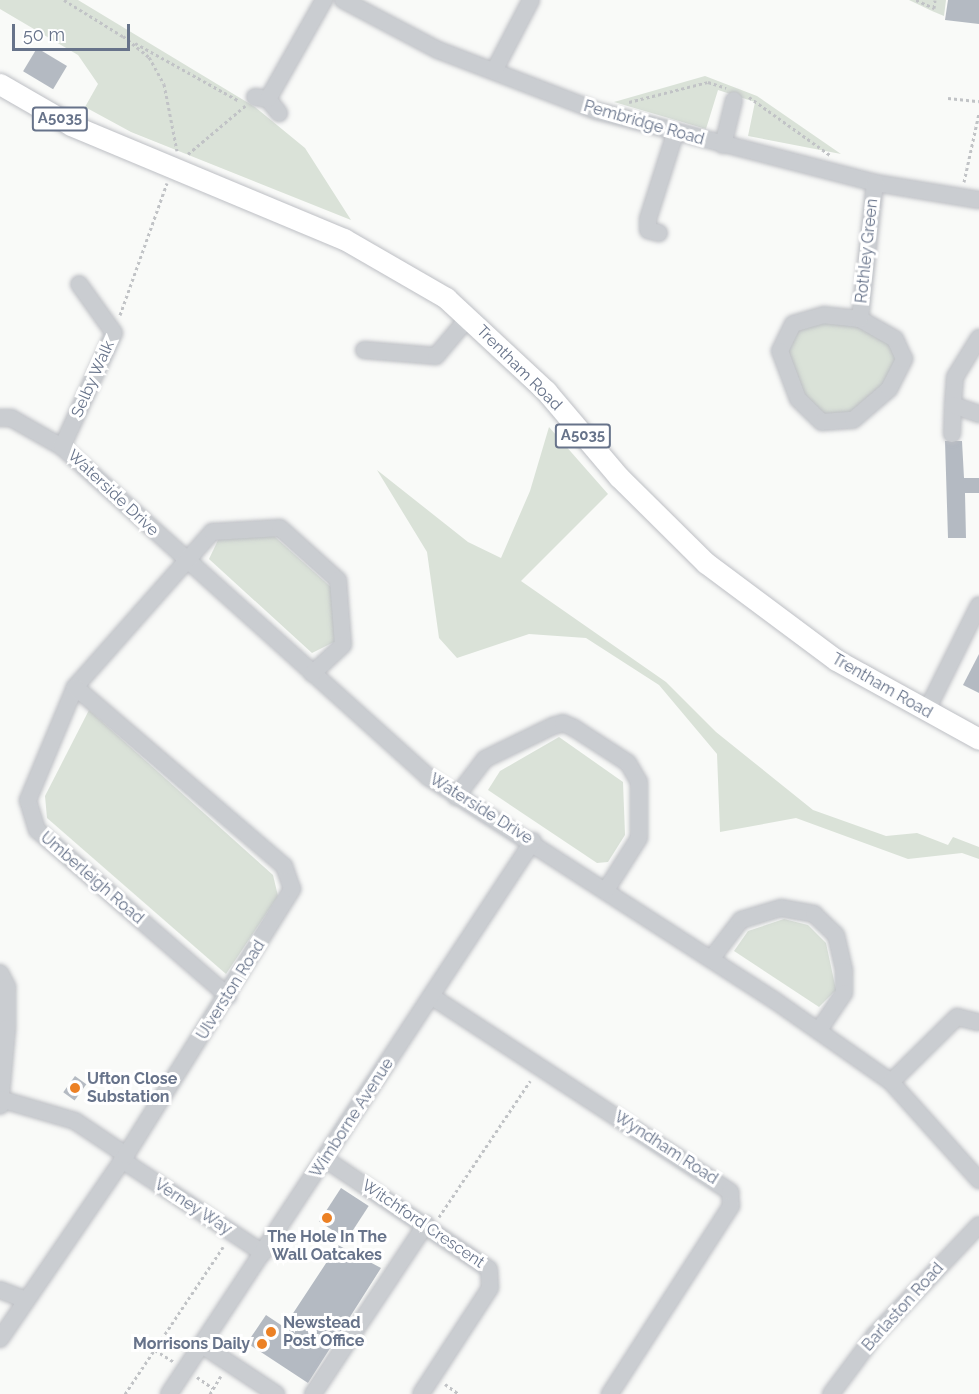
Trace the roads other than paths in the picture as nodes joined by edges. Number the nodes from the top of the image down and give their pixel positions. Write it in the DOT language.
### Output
graph roads {
  1 [pos="324,0"];
  2 [pos="343,0"];
  3 [pos="531,0"];
  4 [pos="494,71"];
  5 [pos="0,84"];
  6 [pos="734,100"];
  7 [pos="279,113"];
  8 [pos="675,134"];
  9 [pos="723,145"];
  10 [pos="875,183"];
  11 [pos="979,200"];
  12 [pos="659,233"];
  13 [pos="79,284"];
  14 [pos="468,318"];
  15 [pos="860,319"];
  16 [pos="979,338"];
  17 [pos="364,350"];
  18 [pos="952,405"];
  19 [pos="979,414"];
  20 [pos="0,418"];
  21 [pos="952,434"];
  22 [pos="62,447"];
  23 [pos="184,560"];
  24 [pos="979,605"];
  25 [pos="312,674"];
  26 [pos="75,687"];
  27 [pos="926,712"];
  28 [pos="979,739"];
  29 [pos="456,797"];
  30 [pos="533,841"];
  31 [pos="606,890"];
  32 [pos="711,958"];
  33 [pos="0,973"];
  34 [pos="228,996"];
  35 [pos="431,996"];
  36 [pos="977,1022"];
  37 [pos="819,1030"];
  38 [pos="891,1082"];
  39 [pos="0,1102"];
  40 [pos="124,1157"];
  41 [pos="325,1159"];
  42 [pos="979,1180"];
  43 [pos="979,1225"];
  44 [pos="430,1227"];
  45 [pos="263,1253"];
  46 [pos="0,1290"];
  47 [pos="26,1300"];
  48 [pos="0,1340"];
  49 [pos="202,1345"];
  50 [pos="169,1394"];
  51 [pos="276,1394"];
  52 [pos="314,1394"];
  53 [pos="421,1394"];
  54 [pos="610,1394"];
  55 [pos="831,1394"];
  1 -- 7 [label="street"];
  2 -- 4 [label="street, Pembridge Road"];
  3 -- 4 [label="street"];
  4 -- 8 [label="street, Pembridge Road"];
  5 -- 14 [label="main road, Trentham Road / A5035"];
  6 -- 9 [label="street"];
  8 -- 9 [label="street, Pembridge Road"];
  8 -- 12 [label="street"];
  9 -- 10 [label="street, Pembridge Road"];
  10 -- 11 [label="street, Pembridge Road"];
  10 -- 15 [label="street, Rothley Green"];
  13 -- 22 [label="street, Selby Walk"];
  14 -- 17 [label="street"];
  14 -- 27 [label="main road, Trentham Road / A5035"];
  15 -- 15 [label="street, Rothley Green"];
  16 -- 18 [label="street"];
  18 -- 19 [label="street"];
  18 -- 21 [label="street"];
  20 -- 22 [label="street, Waterside Drive"];
  22 -- 23 [label="street, Waterside Drive"];
  23 -- 25 [label="street, Waterside Drive"];
  23 -- 25 [label="street, Umberleigh Road"];
  23 -- 26 [label="street, Umberleigh Road"];
  24 -- 27 [label="street"];
  25 -- 29 [label="street, Waterside Drive"];
  26 -- 34 [label="street, Umberleigh Road"];
  26 -- 34 [label="street, Ulverston Road"];
  27 -- 28 [label="main road, Trentham Road / A5035"];
  29 -- 30 [label="street, Waterside Drive"];
  29 -- 31 [label="street"];
  30 -- 31 [label="street, Waterside Drive"];
  30 -- 35 [label="street, Wimborne Avenue"];
  31 -- 32 [label="street, Waterside Drive"];
  32 -- 37 [label="street, Waterside Drive"];
  32 -- 37 [label="street"];
  33 -- 39 [label="street"];
  34 -- 40 [label="street, Ulverston Road"];
  35 -- 41 [label="street, Wimborne Avenue"];
  35 -- 54 [label="street, Wyndham Road"];
  36 -- 38 [label="street"];
  37 -- 38 [label="street, Waterside Drive"];
  38 -- 42 [label="street, Waterside Drive"];
  39 -- 40 [label="street, Verney Way"];
  40 -- 45 [label="street, Verney Way"];
  40 -- 47 [label="street, Ulverston Road"];
  41 -- 44 [label="street, Witchford Crescent"];
  41 -- 45 [label="street, Wimborne Avenue"];
  43 -- 55 [label="street, Barlaston Road"];
  44 -- 52 [label="street"];
  44 -- 53 [label="street, Witchford Crescent"];
  45 -- 49 [label="street, Wimborne Avenue"];
  46 -- 47 [label="street"];
  47 -- 48 [label="street, Ulverston Road"];
  49 -- 50 [label="street, Wimborne Avenue"];
  49 -- 51 [label="street"];
}
